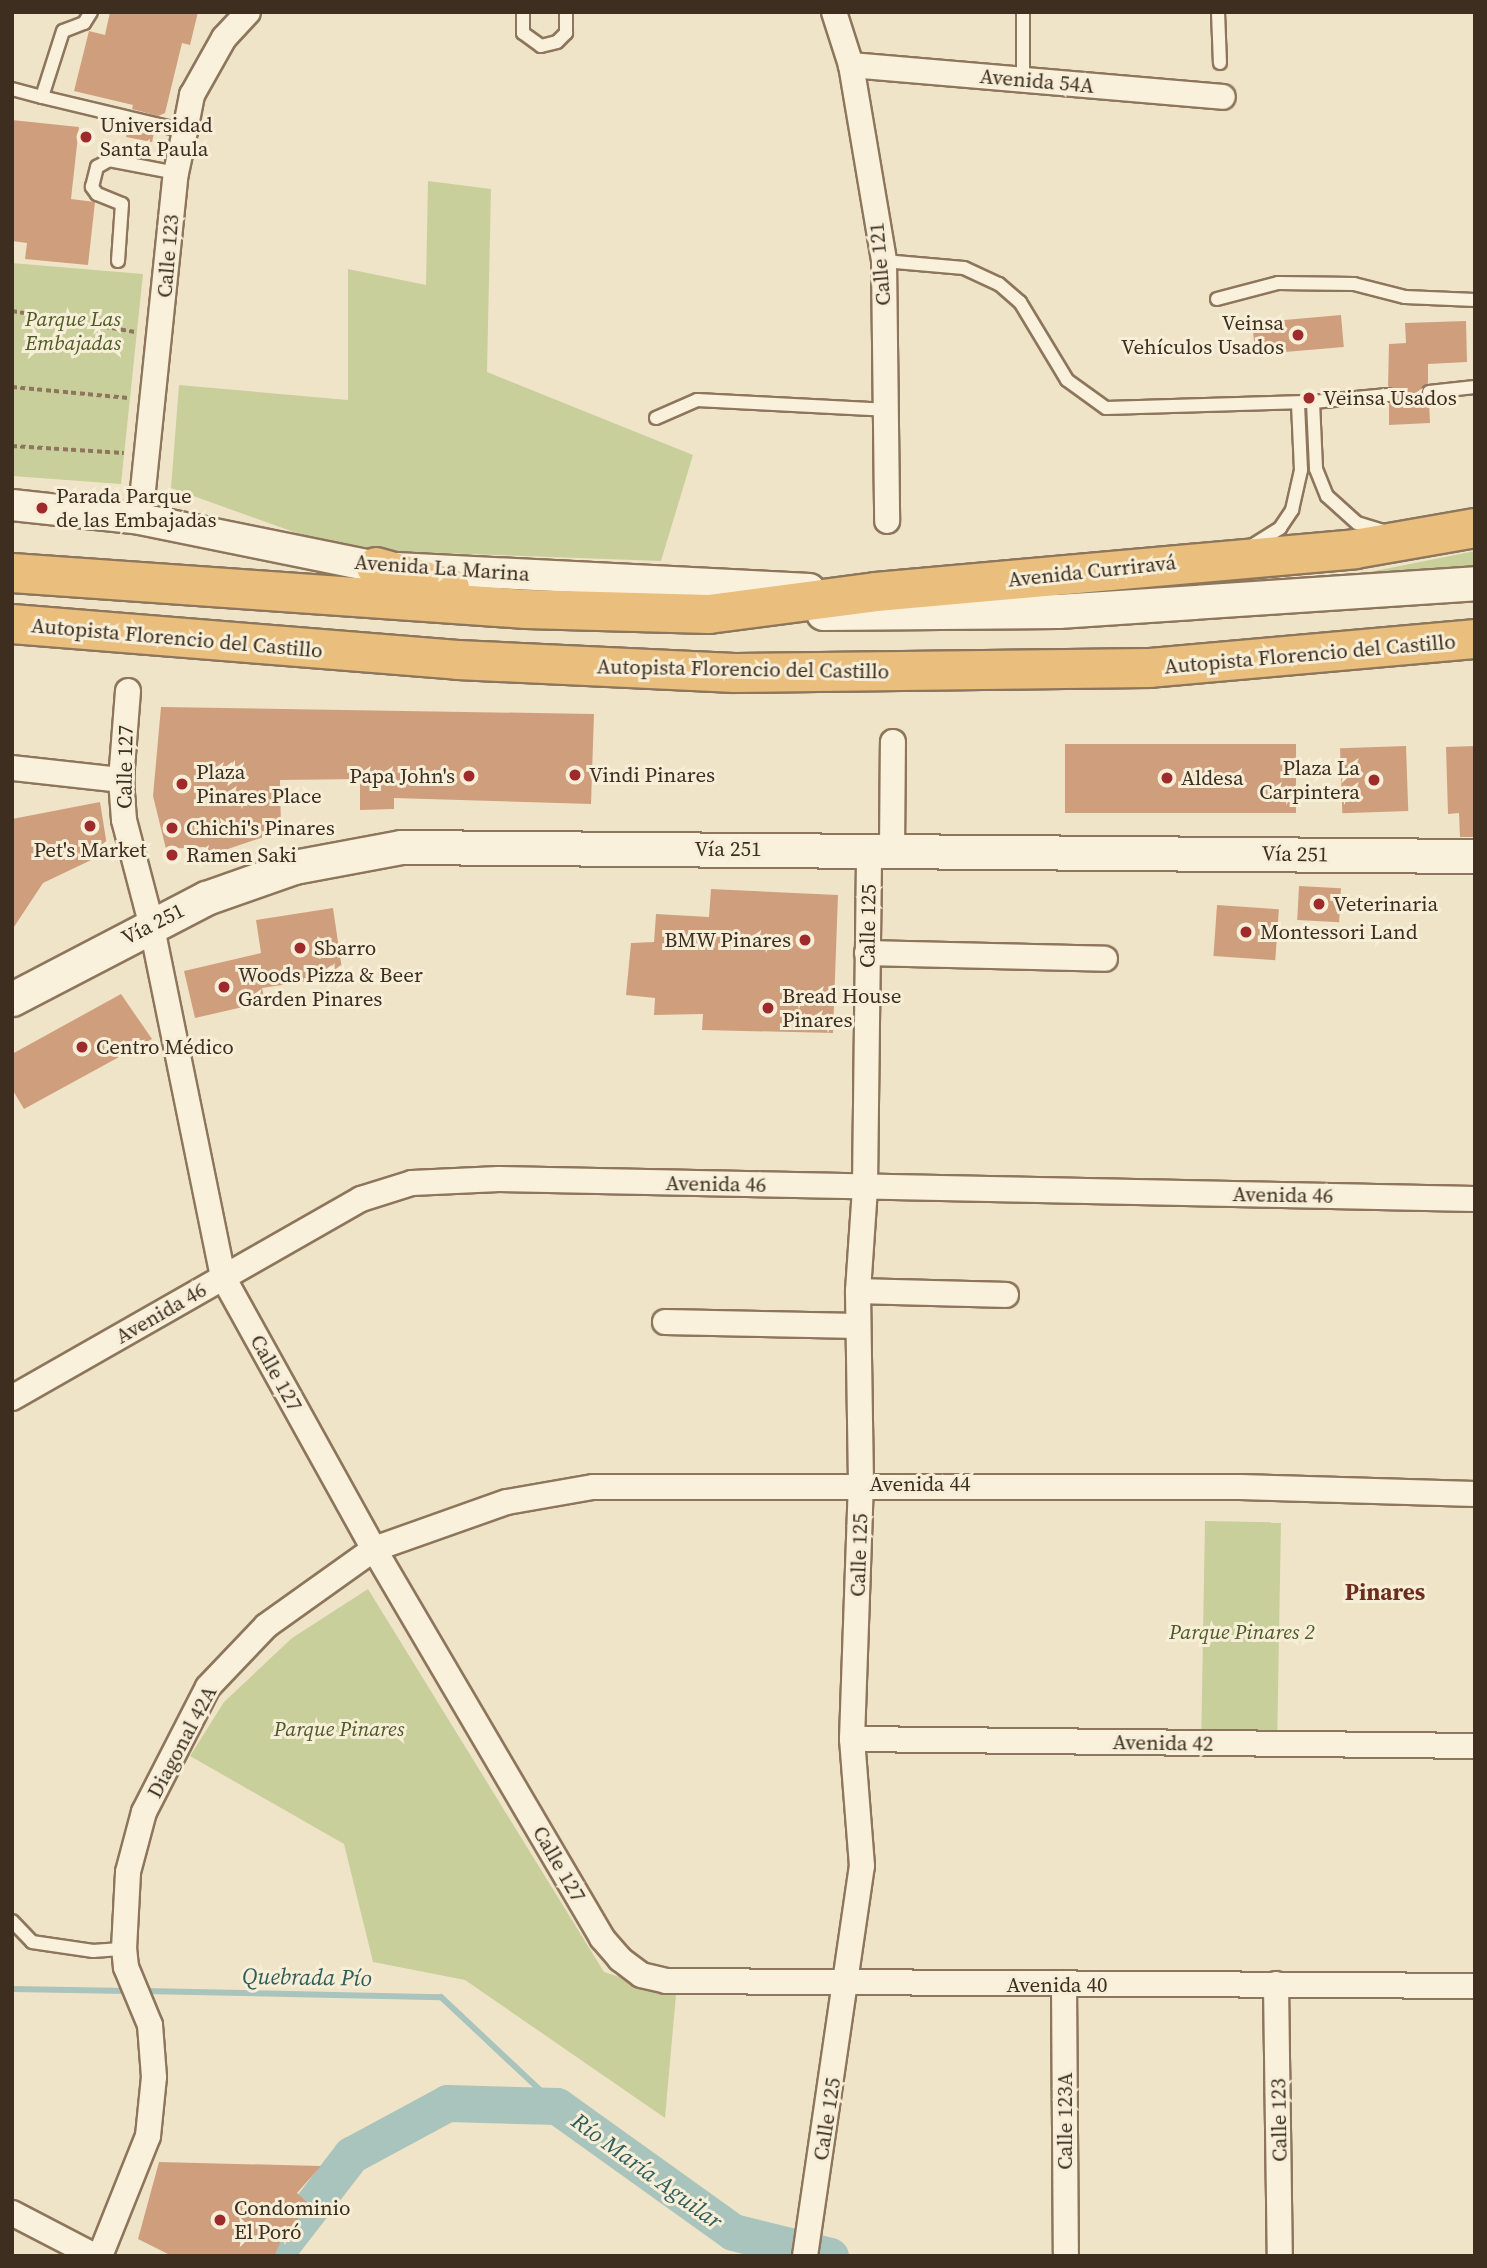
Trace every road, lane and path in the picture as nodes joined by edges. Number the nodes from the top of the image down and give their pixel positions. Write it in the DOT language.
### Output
graph roads {
  1 [pos="91,12"];
  2 [pos="247,12"];
  3 [pos="523,12"];
  4 [pos="566,12"];
  5 [pos="834,12"];
  6 [pos="1023,12"];
  7 [pos="1218,12"];
  8 [pos="1220,63"];
  9 [pos="850,65"];
  10 [pos="1023,79"];
  11 [pos="12,89"];
  12 [pos="42,97"];
  13 [pos="1223,97"];
  14 [pos="185,131"];
  15 [pos="176,173"];
  16 [pos="118,261"];
  17 [pos="884,261"];
  18 [pos="1217,299"];
  19 [pos="1475,300"];
  20 [pos="12,311"];
  21 [pos="135,332"];
  22 [pos="12,387"];
  23 [pos="1475,387"];
  24 [pos="1429,392"];
  25 [pos="1388,395"];
  26 [pos="128,398"];
  27 [pos="1313,402"];
  28 [pos="1298,403"];
  29 [pos="885,410"];
  30 [pos="656,418"];
  31 [pos="12,446"];
  32 [pos="124,453"];
  33 [pos="12,505"];
  34 [pos="140,519"];
  35 [pos="887,521"];
  36 [pos="1464,531"];
  37 [pos="1188,561"];
  38 [pos="376,567"];
  39 [pos="12,573"];
  40 [pos="1475,583"];
  41 [pos="876,592"];
  42 [pos="526,609"];
  43 [pos="709,614"];
  44 [pos="12,624"];
  45 [pos="1475,639"];
  46 [pos="128,691"];
  47 [pos="892,742"];
  48 [pos="12,768"];
  49 [pos="121,779"];
  50 [pos="881,850"];
  51 [pos="1475,856"];
  52 [pos="151,923"];
  53 [pos="867,953"];
  54 [pos="1105,959"];
  55 [pos="12,999"];
  56 [pos="865,1187"];
  57 [pos="1475,1199"];
  58 [pos="223,1277"];
  59 [pos="858,1291"];
  60 [pos="1006,1294"];
  61 [pos="665,1322"];
  62 [pos="858,1326"];
  63 [pos="12,1398"];
  64 [pos="861,1484"];
  65 [pos="1475,1494"];
  66 [pos="374,1549"];
  67 [pos="852,1739"];
  68 [pos="1475,1746"];
  69 [pos="12,1921"];
  70 [pos="125,1958"];
  71 [pos="641,1975"];
  72 [pos="849,1982"];
  73 [pos="1276,1984"];
  74 [pos="1064,1985"];
  75 [pos="1475,1986"];
  76 [pos="12,2213"];
  77 [pos="97,2256"];
  78 [pos="805,2256"];
  79 [pos="1066,2256"];
  80 [pos="1280,2256"];
  1 -- 12 [label="lane"];
  2 -- 14 [label="street, Calle 123"];
  3 -- 4 [label="lane"];
  5 -- 9 [label="street, Calle 121"];
  6 -- 10 [label="lane"];
  7 -- 8 [label="lane"];
  9 -- 10 [label="street, Avenida 54A"];
  9 -- 17 [label="street, Calle 121"];
  10 -- 13 [label="street, Avenida 54A"];
  11 -- 12 [label="lane"];
  12 -- 14 [label="lane"];
  14 -- 15 [label="street, Calle 123"];
  15 -- 16 [label="lane"];
  15 -- 34 [label="street, Calle 123"];
  17 -- 28 [label="lane"];
  17 -- 29 [label="street, Calle 121"];
  18 -- 19 [label="lane"];
  20 -- 21 [label="path"];
  22 -- 26 [label="path"];
  23 -- 24 [label="lane"];
  25 -- 27 [label="lane"];
  27 -- 28 [label="lane"];
  27 -- 36 [label="lane"];
  28 -- 37 [label="lane"];
  29 -- 30 [label="lane"];
  29 -- 35 [label="street, Calle 121"];
  31 -- 32 [label="path"];
  33 -- 34 [label="street, Avenida La Marina"];
  34 -- 38 [label="street, Avenida La Marina"];
  36 -- 37 [label="highway, Avenida Curriravá"];
  37 -- 41 [label="highway, Avenida Curriravá"];
  38 -- 41 [label="street, Avenida La Marina"];
  38 -- 42 [label="highway"];
  39 -- 42 [label="highway"];
  40 -- 43 [label="main road"];
  41 -- 43 [label="highway, Avenida Curriravá"];
  42 -- 43 [label="highway"];
  44 -- 45 [label="highway, Autopista Florencio del Castillo"];
  46 -- 49 [label="street, Calle 127"];
  47 -- 50 [label="street, Calle 125"];
  48 -- 49 [label="street"];
  49 -- 52 [label="street, Calle 127"];
  50 -- 51 [label="main road, Vía 251"];
  50 -- 52 [label="main road, Vía 251"];
  50 -- 53 [label="street, Calle 125"];
  52 -- 55 [label="main road, Vía 251"];
  52 -- 58 [label="street, Calle 127"];
  53 -- 54 [label="street"];
  53 -- 56 [label="street, Calle 125"];
  56 -- 57 [label="street, Avenida 46"];
  56 -- 58 [label="street, Avenida 46"];
  56 -- 59 [label="street, Calle 125"];
  58 -- 63 [label="street, Avenida 46"];
  58 -- 66 [label="street, Calle 127"];
  59 -- 60 [label="street"];
  59 -- 62 [label="street, Calle 125"];
  61 -- 62 [label="street"];
  62 -- 64 [label="street, Calle 125"];
  64 -- 65 [label="street, Avenida 44"];
  64 -- 66 [label="street, Avenida 44"];
  64 -- 67 [label="street, Calle 125"];
  66 -- 70 [label="street, Diagonal 42A"];
  66 -- 71 [label="street, Calle 127"];
  67 -- 68 [label="street, Avenida 42"];
  67 -- 72 [label="street, Calle 125"];
  69 -- 70 [label="lane"];
  70 -- 77 [label="street"];
  71 -- 72 [label="street, Avenida 40"];
  72 -- 74 [label="street, Avenida 40"];
  72 -- 78 [label="street, Calle 125"];
  73 -- 74 [label="street, Avenida 40"];
  73 -- 75 [label="street, Avenida 40"];
  73 -- 80 [label="street, Calle 123"];
  74 -- 79 [label="street, Calle 123A"];
  76 -- 77 [label="street"];
}
